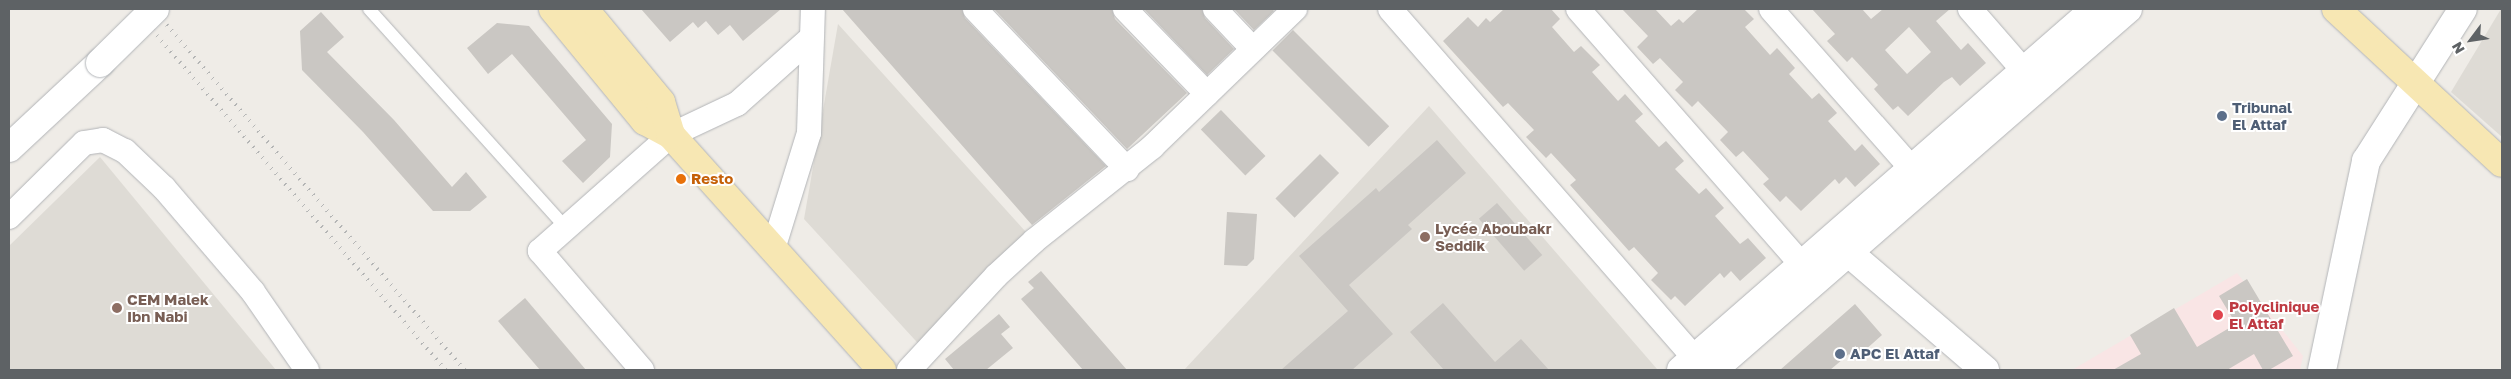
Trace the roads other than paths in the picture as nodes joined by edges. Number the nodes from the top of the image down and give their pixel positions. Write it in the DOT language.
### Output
graph roads {
  1 [pos="155,9"];
  2 [pos="369,9"];
  3 [pos="553,9"];
  4 [pos="584,9"];
  5 [pos="812,9"];
  6 [pos="975,9"];
  7 [pos="1125,9"];
  8 [pos="1215,9"];
  9 [pos="1295,9"];
  10 [pos="1390,9"];
  11 [pos="1578,9"];
  12 [pos="1771,9"];
  13 [pos="1970,9"];
  14 [pos="2095,9"];
  15 [pos="2128,9"];
  16 [pos="2336,9"];
  17 [pos="2464,9"];
  18 [pos="810,39"];
  19 [pos="1253,50"];
  20 [pos="2024,71"];
  21 [pos="2417,84"];
  22 [pos="1207,94"];
  23 [pos="671,135"];
  24 [pos="9,148"];
  25 [pos="2502,163"];
  26 [pos="1127,169"];
  27 [pos="1912,169"];
  28 [pos="9,217"];
  29 [pos="566,228"];
  30 [pos="774,246"];
  31 [pos="1827,254"];
  32 [pos="1698,368"];
  33 [pos="307,370"];
  34 [pos="642,370"];
  35 [pos="882,370"];
  36 [pos="909,370"];
  37 [pos="1959,370"];
  38 [pos="1985,370"];
  39 [pos="2322,370"];
  1 -- 24 [label="street, bridge"];
  2 -- 29 [label="lane"];
  3 -- 23 [label="main road"];
  4 -- 23 [label="main road"];
  5 -- 18 [label="street"];
  6 -- 26 [label="street"];
  7 -- 22 [label="street"];
  8 -- 19 [label="street"];
  9 -- 19 [label="street"];
  10 -- 32 [label="street"];
  11 -- 31 [label="street"];
  12 -- 27 [label="street"];
  13 -- 20 [label="street"];
  14 -- 20 [label="street"];
  15 -- 31 [label="street"];
  16 -- 21 [label="main road"];
  17 -- 21 [label="street"];
  18 -- 23 [label="street"];
  18 -- 30 [label="street"];
  19 -- 22 [label="street"];
  20 -- 27 [label="street"];
  21 -- 25 [label="main road"];
  21 -- 39 [label="street"];
  22 -- 26 [label="street"];
  23 -- 29 [label="street"];
  23 -- 30 [label="main road"];
  26 -- 36 [label="street"];
  27 -- 31 [label="street"];
  28 -- 33 [label="street"];
  29 -- 34 [label="street"];
  30 -- 35 [label="main road"];
  31 -- 32 [label="street"];
  31 -- 37 [label="street"];
  31 -- 38 [label="street"];
}
